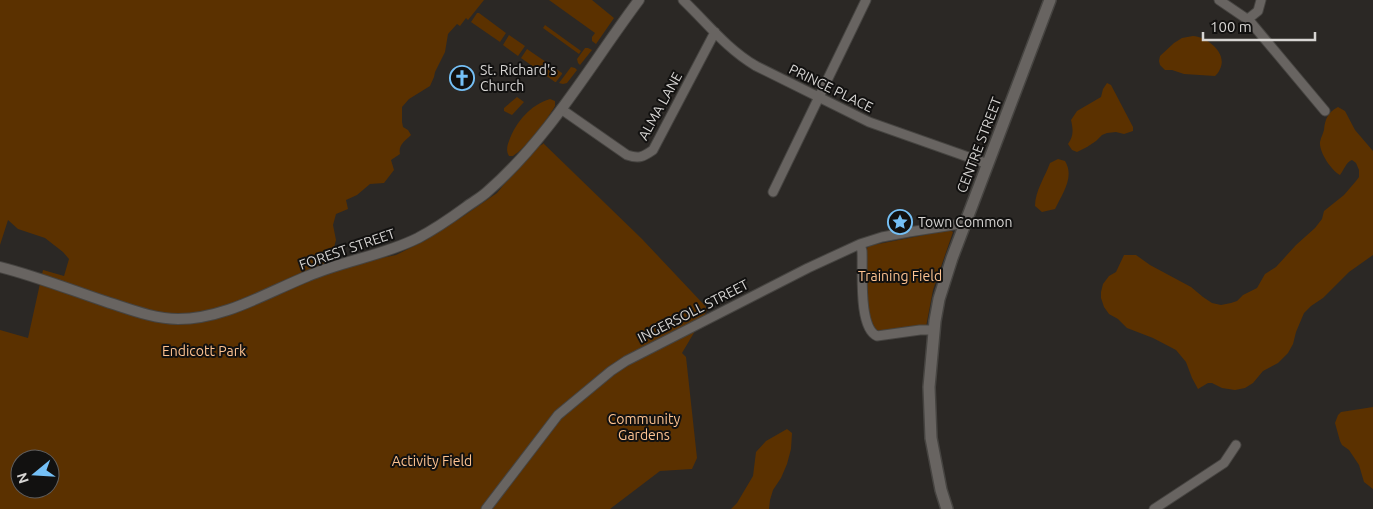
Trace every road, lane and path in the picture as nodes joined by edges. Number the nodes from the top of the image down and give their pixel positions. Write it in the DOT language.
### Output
graph roads {
  1 [pos="639,0"];
  2 [pos="683,0"];
  3 [pos="866,0"];
  4 [pos="1050,0"];
  5 [pos="1219,0"];
  6 [pos="1261,0"];
  7 [pos="1248,19"];
  8 [pos="715,32"];
  9 [pos="818,97"];
  10 [pos="561,109"];
  11 [pos="1325,111"];
  12 [pos="988,164"];
  13 [pos="773,192"];
  14 [pos="966,223"];
  15 [pos="860,244"];
  16 [pos="0,267"];
  17 [pos="934,330"];
  18 [pos="1236,445"];
  19 [pos="486,509"];
  20 [pos="947,509"];
  21 [pos="1154,509"];
  1 -- 10 [label="street, FOREST STREET"];
  2 -- 8 [label="street, PRINCE PLACE"];
  3 -- 9 [label="street"];
  4 -- 12 [label="main road, CENTRE STREET"];
  5 -- 7 [label="street"];
  6 -- 7 [label="street"];
  7 -- 11 [label="street"];
  8 -- 9 [label="street, PRINCE PLACE"];
  8 -- 10 [label="street, ALMA LANE"];
  9 -- 12 [label="street, PRINCE PLACE"];
  9 -- 13 [label="street"];
  10 -- 16 [label="street, FOREST STREET"];
  12 -- 14 [label="main road, CENTRE STREET"];
  14 -- 15 [label="street, INGERSOLL STREET"];
  14 -- 17 [label="main road, CENTRE STREET"];
  15 -- 17 [label="street"];
  15 -- 19 [label="street, INGERSOLL STREET"];
  17 -- 20 [label="main road, CENTRE STREET"];
  18 -- 21 [label="street"];
}
